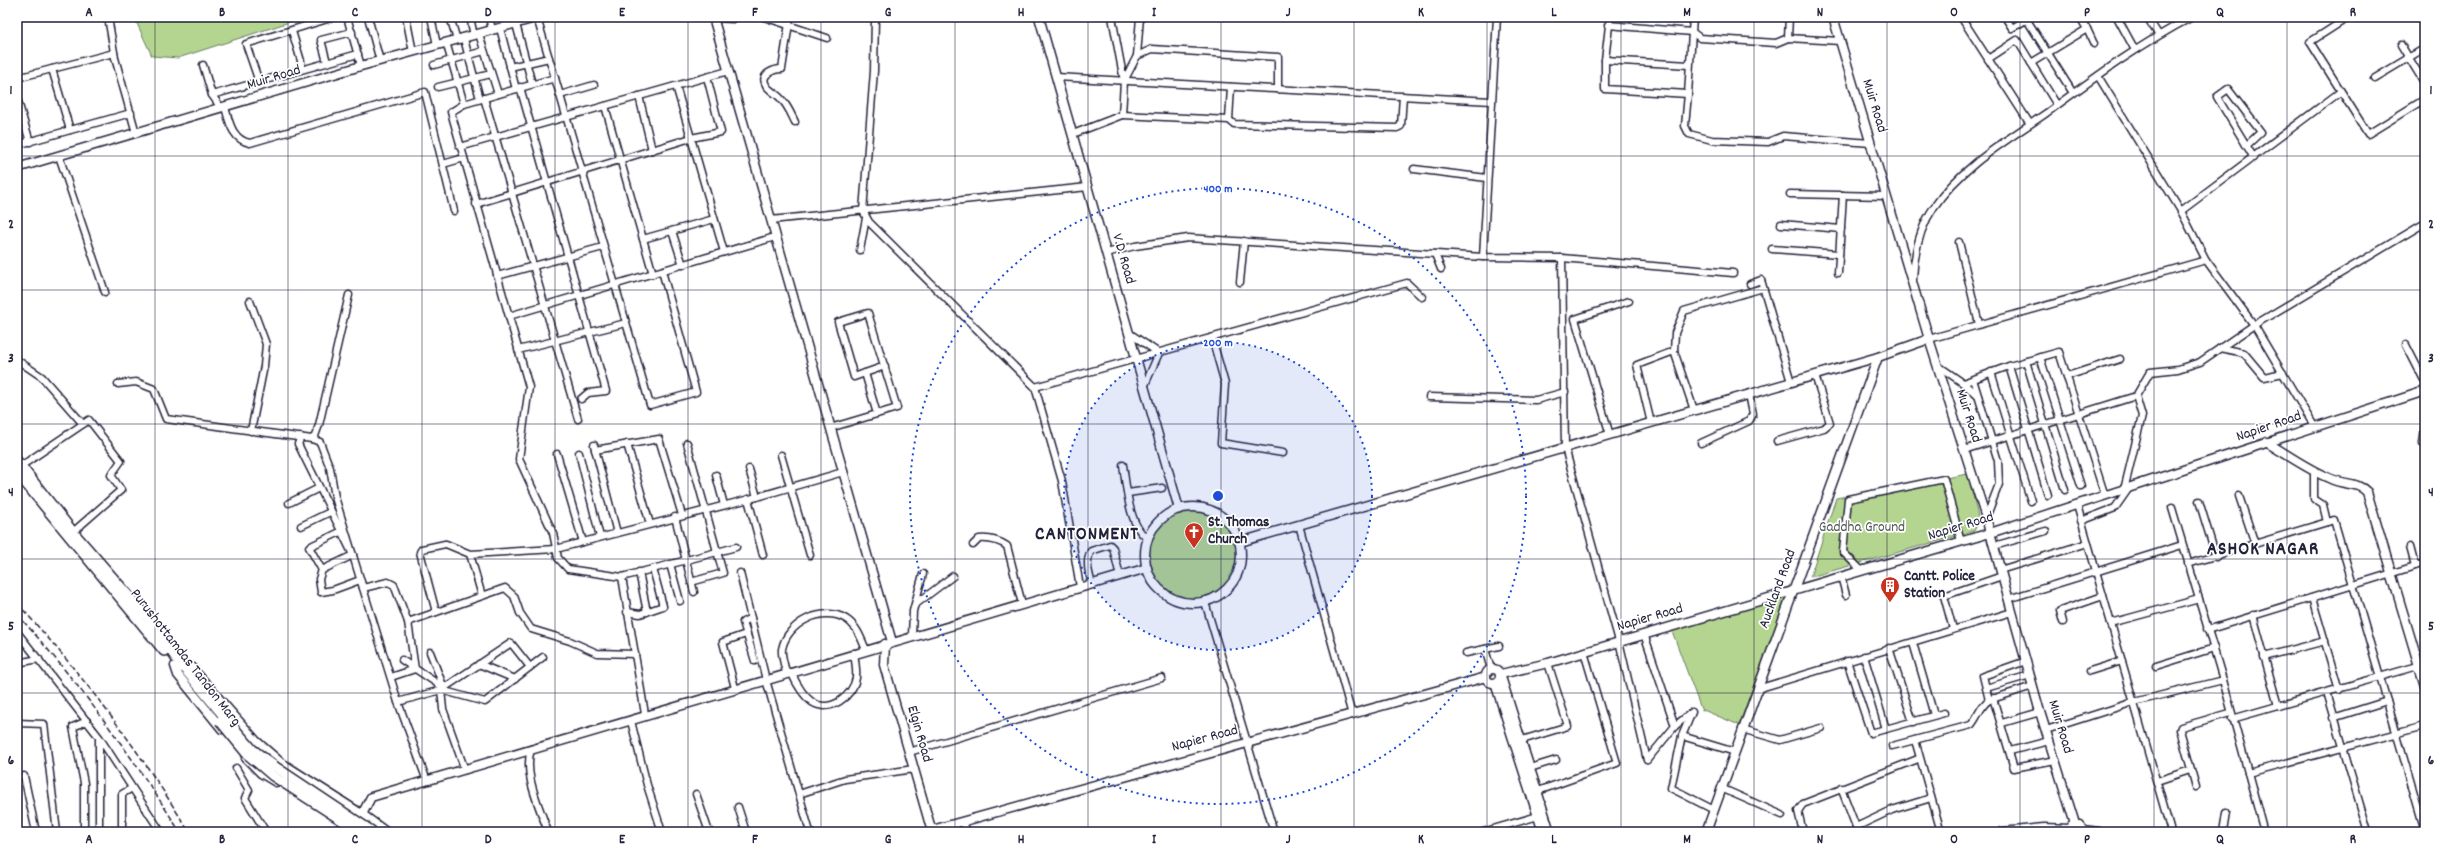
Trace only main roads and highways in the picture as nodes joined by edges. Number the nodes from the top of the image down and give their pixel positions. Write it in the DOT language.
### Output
graph roads {
  1 [pos="18,467"];
  2 [pos="177,663"];
  3 [pos="223,720"];
  4 [pos="357,831"];
  5 [pos="372,832"];
  1 -- 2 [label="main road, Purushottamdas Tandon Marg"];
  1 -- 2 [label="main road"];
  2 -- 3 [label="main road"];
  3 -- 4 [label="main road, bridge"];
  3 -- 5 [label="main road, bridge"];
}
